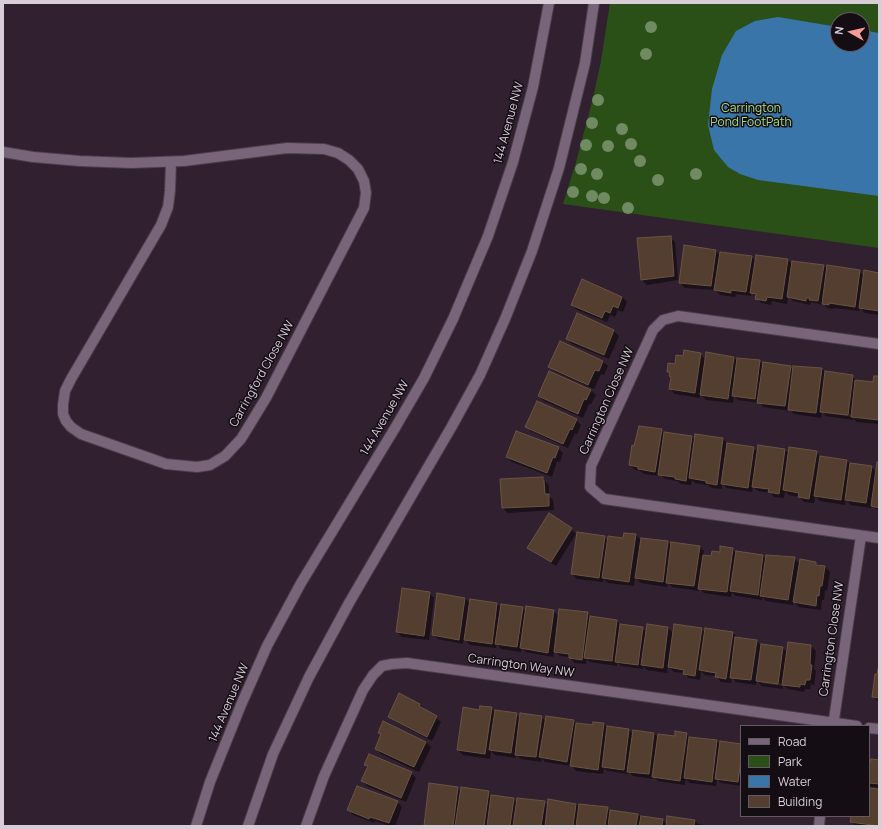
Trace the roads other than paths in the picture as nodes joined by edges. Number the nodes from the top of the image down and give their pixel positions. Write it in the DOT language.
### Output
graph roads {
  1 [pos="549,3"];
  2 [pos="594,3"];
  3 [pos="3,152"];
  4 [pos="170,162"];
  5 [pos="879,344"];
  6 [pos="861,536"];
  7 [pos="879,538"];
  8 [pos="833,724"];
  9 [pos="845,725"];
  10 [pos="196,826"];
  11 [pos="248,826"];
  12 [pos="306,826"];
  1 -- 10 [label="street, 144 Avenue NW"];
  2 -- 11 [label="street"];
  3 -- 4 [label="street, Carringford Close NW"];
  4 -- 4 [label="street, Carringford Close NW"];
  5 -- 6 [label="street, Carrington Close NW"];
  6 -- 7 [label="street, Carrington Close NW"];
  6 -- 8 [label="street, Carrington Close NW"];
  8 -- 9 [label="street, Carrington Way NW"];
  8 -- 12 [label="street, Carrington Way NW"];
}
